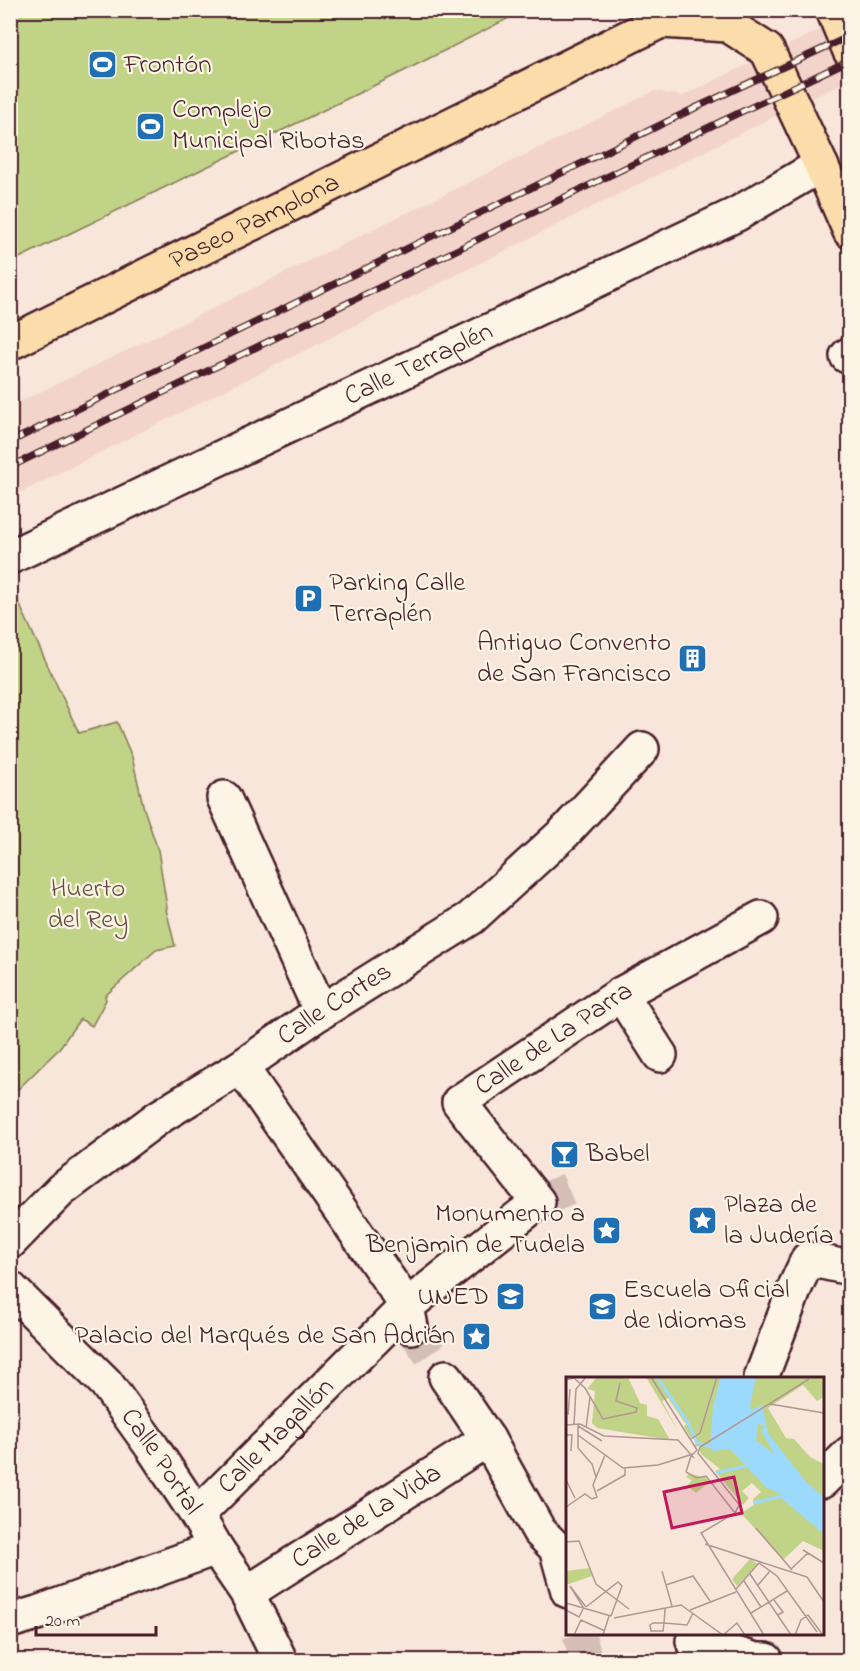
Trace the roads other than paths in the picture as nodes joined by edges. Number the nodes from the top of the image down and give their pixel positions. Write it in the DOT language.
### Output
graph roads {
  1 [pos="833,10"];
  2 [pos="672,16"];
  3 [pos="849,51"];
  4 [pos="821,165"];
  5 [pos="849,231"];
  6 [pos="10,343"];
  7 [pos="10,557"];
  8 [pos="642,749"];
  9 [pos="224,798"];
  10 [pos="761,918"];
  11 [pos="621,994"];
  12 [pos="321,1012"];
  13 [pos="660,1055"];
  14 [pos="241,1067"];
  15 [pos="538,1202"];
  16 [pos="10,1242"];
  17 [pos="849,1268"];
  18 [pos="10,1288"];
  19 [pos="409,1316"];
  20 [pos="446,1377"];
  21 [pos="761,1377"];
  22 [pos="488,1439"];
  23 [pos="849,1453"];
  24 [pos="824,1479"];
  25 [pos="197,1515"];
  26 [pos="216,1548"];
  27 [pos="566,1587"];
  28 [pos="247,1593"];
  29 [pos="10,1621"];
  30 [pos="689,1645"];
  31 [pos="280,1660"];
  32 [pos="766,1660"];
  1 -- 3 [label="main road"];
  2 -- 4 [label="main road, Paseo Pamplona"];
  2 -- 6 [label="main road, Paseo Pamplona"];
  4 -- 5 [label="main road, Paseo Pamplona"];
  4 -- 7 [label="street, Calle Terraplén"];
  8 -- 12 [label="street, Calle Cortes"];
  9 -- 12 [label="street"];
  10 -- 11 [label="street, Calle de La Parra"];
  11 -- 13 [label="street"];
  11 -- 15 [label="street, Calle de La Parra"];
  12 -- 14 [label="street, Calle Cortes"];
  14 -- 16 [label="street, Calle Cortes"];
  14 -- 19 [label="street"];
  15 -- 19 [label="street, Calle Magallón"];
  17 -- 21 [label="street"];
  18 -- 25 [label="street, Calle Portal"];
  19 -- 25 [label="street, Calle Magallón"];
  20 -- 22 [label="street"];
  22 -- 27 [label="street"];
  22 -- 28 [label="street, Calle de La Vida"];
  23 -- 24 [label="street"];
  25 -- 26 [label="street, Calle Portal"];
  26 -- 28 [label="street, Calle Portal"];
  26 -- 29 [label="street"];
  28 -- 31 [label="street, Calle Portal"];
  30 -- 32 [label="street"];
}
